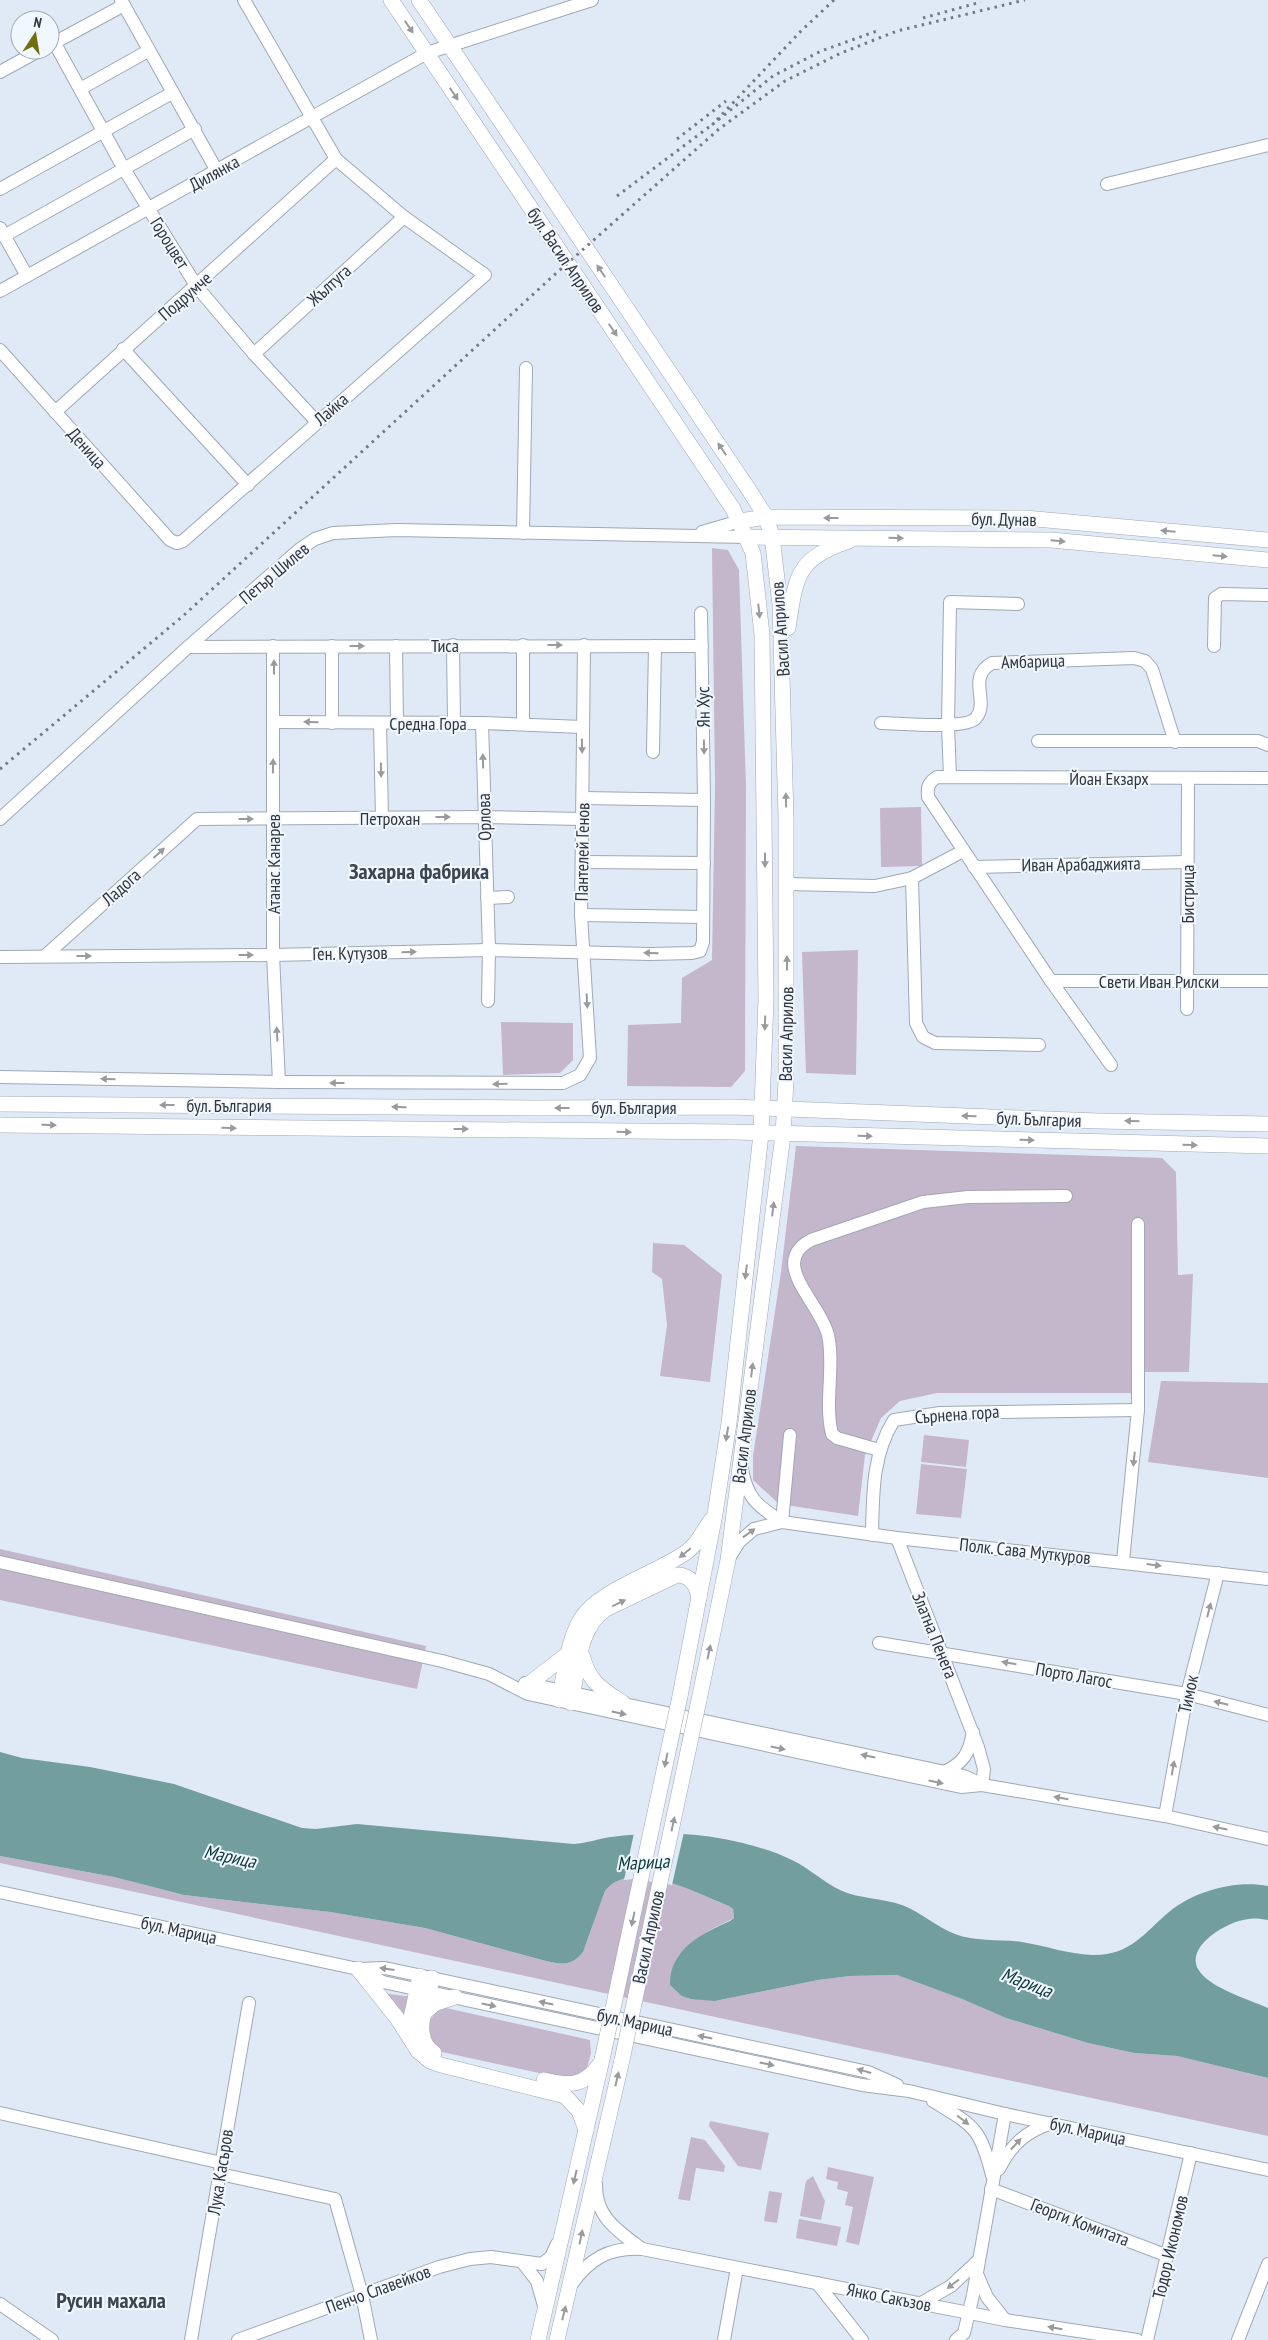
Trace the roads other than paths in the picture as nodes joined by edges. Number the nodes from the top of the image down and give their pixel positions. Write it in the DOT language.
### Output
graph roads {
  1 [pos="244,0"];
  2 [pos="391,0"];
  3 [pos="418,0"];
  4 [pos="592,0"];
  5 [pos="122,2"];
  6 [pos="60,39"];
  7 [pos="449,48"];
  8 [pos="148,51"];
  9 [pos="427,53"];
  10 [pos="60,57"];
  11 [pos="22,60"];
  12 [pos="0,72"];
  13 [pos="80,90"];
  14 [pos="172,93"];
  15 [pos="312,118"];
  16 [pos="195,129"];
  17 [pos="103,131"];
  18 [pos="1268,145"];
  19 [pos="336,159"];
  20 [pos="124,169"];
  21 [pos="217,171"];
  22 [pos="1107,184"];
  23 [pos="0,189"];
  24 [pos="149,209"];
  25 [pos="404,217"];
  26 [pos="2,232"];
  27 [pos="27,276"];
  28 [pos="197,286"];
  29 [pos="0,291"];
  30 [pos="123,349"];
  31 [pos="0,350"];
  32 [pos="254,354"];
  33 [pos="526,368"];
  34 [pos="55,412"];
  35 [pos="316,421"];
  36 [pos="248,485"];
  37 [pos="766,517"];
  38 [pos="740,521"];
  39 [pos="522,533"];
  40 [pos="690,536"];
  41 [pos="747,536"];
  42 [pos="772,536"];
  43 [pos="862,537"];
  44 [pos="1268,540"];
  45 [pos="177,543"];
  46 [pos="1268,560"];
  47 [pos="1268,595"];
  48 [pos="1018,604"];
  49 [pos="701,614"];
  50 [pos="453,645"];
  51 [pos="523,645"];
  52 [pos="584,645"];
  53 [pos="274,646"];
  54 [pos="332,646"];
  55 [pos="396,646"];
  56 [pos="655,646"];
  57 [pos="702,646"];
  58 [pos="1214,646"];
  59 [pos="188,647"];
  60 [pos="783,662"];
  61 [pos="274,722"];
  62 [pos="397,722"];
  63 [pos="332,723"];
  64 [pos="380,723"];
  65 [pos="454,723"];
  66 [pos="482,723"];
  67 [pos="881,723"];
  68 [pos="523,724"];
  69 [pos="948,725"];
  70 [pos="582,727"];
  71 [pos="1038,741"];
  72 [pos="1175,742"];
  73 [pos="1268,745"];
  74 [pos="653,752"];
  75 [pos="950,777"];
  76 [pos="1268,778"];
  77 [pos="1188,779"];
  78 [pos="583,798"];
  79 [pos="704,800"];
  80 [pos="484,817"];
  81 [pos="382,818"];
  82 [pos="0,819"];
  83 [pos="197,819"];
  84 [pos="272,819"];
  85 [pos="582,819"];
  86 [pos="963,851"];
  87 [pos="582,862"];
  88 [pos="704,862"];
  89 [pos="1187,862"];
  90 [pos="974,867"];
  91 [pos="912,878"];
  92 [pos="787,884"];
  93 [pos="508,897"];
  94 [pos="487,898"];
  95 [pos="581,915"];
  96 [pos="703,917"];
  97 [pos="489,950"];
  98 [pos="700,951"];
  99 [pos="584,952"];
  100 [pos="273,955"];
  101 [pos="0,956"];
  102 [pos="45,956"];
  103 [pos="1050,981"];
  104 [pos="1268,981"];
  105 [pos="1187,982"];
  106 [pos="488,1002"];
  107 [pos="1187,1009"];
  108 [pos="1039,1045"];
  109 [pos="590,1058"];
  110 [pos="1111,1065"];
  111 [pos="0,1077"];
  112 [pos="279,1082"];
  113 [pos="0,1104"];
  114 [pos="257,1105"];
  115 [pos="762,1108"];
  116 [pos="784,1108"];
  117 [pos="1268,1124"];
  118 [pos="0,1125"];
  119 [pos="256,1128"];
  120 [pos="761,1134"];
  121 [pos="783,1134"];
  122 [pos="1268,1146"];
  123 [pos="1066,1196"];
  124 [pos="1138,1224"];
  125 [pos="1138,1410"];
  126 [pos="790,1436"];
  127 [pos="879,1450"];
  128 [pos="741,1464"];
  129 [pos="715,1514"];
  130 [pos="782,1522"];
  131 [pos="872,1535"];
  132 [pos="897,1538"];
  133 [pos="728,1560"];
  134 [pos="1123,1561"];
  135 [pos="0,1562"];
  136 [pos="1218,1573"];
  137 [pos="1268,1578"];
  138 [pos="699,1602"];
  139 [pos="879,1642"];
  140 [pos="943,1652"];
  141 [pos="575,1653"];
  142 [pos="510,1683"];
  143 [pos="530,1683"];
  144 [pos="1187,1694"];
  145 [pos="566,1696"];
  146 [pos="623,1703"];
  147 [pos="1268,1715"];
  148 [pos="973,1732"];
  149 [pos="944,1772"];
  150 [pos="982,1785"];
  151 [pos="1165,1816"];
  152 [pos="1268,1838"];
  153 [pos="0,1892"];
  154 [pos="358,1968"];
  155 [pos="425,1984"];
  156 [pos="455,1997"];
  157 [pos="249,2003"];
  158 [pos="425,2012"];
  159 [pos="410,2037"];
  160 [pos="603,2058"];
  161 [pos="909,2091"];
  162 [pos="922,2094"];
  163 [pos="0,2114"];
  164 [pos="1005,2114"];
  165 [pos="1052,2123"];
  166 [pos="586,2130"];
  167 [pos="1191,2153"];
  168 [pos="597,2166"];
  169 [pos="221,2168"];
  170 [pos="1268,2170"];
  171 [pos="992,2184"];
  172 [pos="562,2235"];
  173 [pos="642,2249"];
  174 [pos="1168,2256"];
  175 [pos="979,2260"];
  176 [pos="523,2263"];
  177 [pos="1268,2264"];
  178 [pos="737,2268"];
  179 [pos="977,2274"];
  180 [pos="816,2283"];
  181 [pos="571,2285"];
  182 [pos="362,2294"];
  183 [pos="923,2302"];
  184 [pos="0,2304"];
  185 [pos="545,2309"];
  186 [pos="969,2312"];
  187 [pos="1005,2320"];
  188 [pos="1073,2336"];
  189 [pos="52,2340"];
  190 [pos="191,2340"];
  191 [pos="238,2340"];
  192 [pos="371,2340"];
  193 [pos="538,2340"];
  194 [pos="557,2340"];
  195 [pos="724,2340"];
  196 [pos="862,2340"];
  197 [pos="956,2340"];
  198 [pos="1138,2340"];
  199 [pos="1147,2340"];
  200 [pos="1238,2340"];
  1 -- 15 [label="street"];
  2 -- 9 [label="main road, бул. Васил Априлов, one-way"];
  3 -- 7 [label="main road, бул. Васил Априлов"];
  4 -- 7 [label="street, Дилянка"];
  5 -- 6 [label="street"];
  5 -- 8 [label="street"];
  7 -- 9 [label="street, Дилянка"];
  37 -- 7 [label="main road, бул. Васил Априлов, one-way"];
  8 -- 13 [label="street"];
  8 -- 14 [label="street"];
  9 -- 15 [label="street, Дилянка"];
  9 -- 38 [label="main road, бул. Васил Априлов, one-way"];
  10 -- 13 [label="street, Гороцвет"];
  11 -- 12 [label="street"];
  13 -- 17 [label="street, Гороцвет"];
  14 -- 16 [label="street"];
  14 -- 17 [label="street"];
  15 -- 19 [label="street"];
  15 -- 21 [label="street, Дилянка"];
  16 -- 20 [label="street"];
  16 -- 21 [label="street"];
  17 -- 20 [label="street, Гороцвет"];
  17 -- 23 [label="street"];
  18 -- 22 [label="street"];
  19 -- 25 [label="street"];
  19 -- 28 [label="street, Подрумче"];
  20 -- 24 [label="street, Гороцвет"];
  20 -- 26 [label="street"];
  21 -- 24 [label="street, Дилянка"];
  24 -- 27 [label="street, Дилянка"];
  24 -- 28 [label="street, Гороцвет"];
  25 -- 32 [label="street, Жълтуга"];
  25 -- 35 [label="street, Лайка"];
  26 -- 27 [label="street"];
  27 -- 29 [label="street, Дилянка"];
  28 -- 30 [label="street, Подрумче"];
  28 -- 32 [label="street, Гороцвет"];
  30 -- 34 [label="street, Подрумче"];
  30 -- 36 [label="street"];
  31 -- 34 [label="street, Деница"];
  32 -- 35 [label="street, Гороцвет"];
  33 -- 39 [label="street"];
  34 -- 45 [label="street, Деница"];
  35 -- 36 [label="street, Лайка"];
  36 -- 45 [label="street, Лайка"];
  37 -- 38 [label="main road, бул. Дунав"];
  37 -- 42 [label="main road, Васил Априлов"];
  44 -- 37 [label="main road, бул. Дунав, one-way"];
  38 -- 40 [label="street, Петър Шилев"];
  38 -- 41 [label="main road, Васил Априлов"];
  39 -- 40 [label="street, Петър Шилев"];
  39 -- 59 [label="street, Петър Шилев"];
  40 -- 41 [label="street, Петър Шилев"];
  41 -- 42 [label="main road, бул. Дунав"];
  41 -- 115 [label="main road, Васил Априлов, one-way"];
  42 -- 43 [label="main road, бул. Дунав"];
  42 -- 60 [label="main road, Васил Априлов"];
  43 -- 46 [label="main road, бул. Дунав, one-way"];
  43 -- 60 [label="main road"];
  47 -- 58 [label="street"];
  48 -- 69 [label="street"];
  49 -- 57 [label="street, Ян Хус"];
  50 -- 51 [label="street, Тиса"];
  50 -- 55 [label="street, Тиса"];
  50 -- 65 [label="street"];
  51 -- 52 [label="street, Тиса, one-way"];
  51 -- 68 [label="street"];
  52 -- 56 [label="street, Тиса"];
  52 -- 70 [label="street, Пантелей Генов"];
  53 -- 54 [label="street, Тиса"];
  53 -- 59 [label="street, Тиса"];
  61 -- 53 [label="street, Атанас Канарев, one-way"];
  54 -- 55 [label="street, Тиса, one-way"];
  54 -- 63 [label="street"];
  55 -- 62 [label="street"];
  56 -- 57 [label="street, Тиса"];
  56 -- 74 [label="street"];
  57 -- 79 [label="street, Ян Хус, one-way"];
  59 -- 82 [label="street, Петър Шилев"];
  92 -- 60 [label="main road, Васил Априлов, one-way"];
  63 -- 61 [label="street, Средна Гора, one-way"];
  84 -- 61 [label="street, Атанас Канарев, one-way"];
  62 -- 64 [label="street, Средна Гора"];
  62 -- 65 [label="street, Средна Гора"];
  63 -- 64 [label="street, Средна Гора"];
  64 -- 81 [label="street, one-way"];
  65 -- 66 [label="street, Средна Гора"];
  66 -- 68 [label="street, Средна Гора"];
  80 -- 66 [label="street, Орлова, one-way"];
  67 -- 69 [label="street, Амбарица"];
  68 -- 70 [label="street, Средна Гора"];
  69 -- 72 [label="street, Амбарица"];
  69 -- 75 [label="street"];
  70 -- 78 [label="street, Пантелей Генов, one-way"];
  71 -- 72 [label="street"];
  72 -- 73 [label="street"];
  75 -- 77 [label="street, Йоан Екзарх"];
  75 -- 86 [label="street"];
  76 -- 77 [label="street, Йоан Екзарх"];
  77 -- 89 [label="street, Бистрица"];
  78 -- 79 [label="street"];
  78 -- 85 [label="street, Пантелей Генов"];
  79 -- 88 [label="street, Ян Хус"];
  81 -- 80 [label="street, Петрохан, one-way"];
  80 -- 85 [label="street, Петрохан"];
  80 -- 94 [label="street, Орлова"];
  81 -- 84 [label="street, Петрохан"];
  83 -- 84 [label="street, Петрохан, one-way"];
  102 -- 83 [label="street, Ладога, one-way"];
  84 -- 100 [label="street, Атанас Канарев"];
  85 -- 87 [label="street, Пантелей Генов"];
  86 -- 90 [label="street"];
  86 -- 91 [label="street"];
  87 -- 88 [label="street"];
  87 -- 95 [label="street, Пантелей Генов"];
  88 -- 96 [label="street, Ян Хус"];
  89 -- 90 [label="street, Иван Арабаджията"];
  89 -- 105 [label="street, Бистрица"];
  90 -- 103 [label="street"];
  91 -- 92 [label="street"];
  91 -- 108 [label="street"];
  116 -- 92 [label="main road, Васил Априлов, one-way"];
  93 -- 94 [label="street"];
  94 -- 97 [label="street, Орлова"];
  95 -- 96 [label="street"];
  95 -- 99 [label="street, Пантелей Генов"];
  96 -- 98 [label="street, Ян Хус"];
  97 -- 99 [label="street, Ген. Кутузов"];
  100 -- 97 [label="street, Ген. Кутузов, one-way"];
  97 -- 106 [label="street, Орлова"];
  98 -- 99 [label="street, Ген. Кутузов, one-way"];
  99 -- 109 [label="street, Пантелей Генов, one-way"];
  102 -- 100 [label="street, Ген. Кутузов, one-way"];
  112 -- 100 [label="street, Атанас Канарев, one-way"];
  101 -- 102 [label="street, Ген. Кутузов"];
  103 -- 105 [label="street, Свети Иван Рилски"];
  103 -- 110 [label="street"];
  104 -- 105 [label="street, Свети Иван Рилски"];
  105 -- 107 [label="street, Бистрица"];
  109 -- 112 [label="street, бул. България, one-way"];
  112 -- 111 [label="street, бул. България, one-way"];
  114 -- 113 [label="main road, бул. България, one-way"];
  115 -- 114 [label="main road, бул. България, one-way"];
  114 -- 119 [label="main road"];
  115 -- 116 [label="main road, бул. България"];
  115 -- 120 [label="main road, Васил Априлов"];
  117 -- 116 [label="main road, бул. България, one-way"];
  116 -- 121 [label="main road, Васил Априлов"];
  118 -- 119 [label="main road, бул. България, one-way"];
  119 -- 120 [label="main road, бул. България, one-way"];
  120 -- 121 [label="main road, бул. България"];
  120 -- 129 [label="main road, Васил Априлов, one-way"];
  121 -- 122 [label="main road, бул. България, one-way"];
  128 -- 121 [label="main road, Васил Априлов, one-way"];
  123 -- 127 [label="street"];
  124 -- 125 [label="street"];
  125 -- 127 [label="street, Сърнена гора"];
  125 -- 134 [label="street, one-way"];
  126 -- 130 [label="street"];
  127 -- 131 [label="street, Сърнена гора"];
  128 -- 130 [label="street"];
  128 -- 133 [label="main road, Васил Априлов"];
  129 -- 138 [label="main road, Васил Априлов"];
  129 -- 141 [label="main road, one-way"];
  130 -- 131 [label="street, Полк. Сава Муткуров"];
  133 -- 130 [label="street, one-way"];
  131 -- 132 [label="street, Полк. Сава Муткуров"];
  132 -- 134 [label="street, Полк. Сава Муткуров"];
  132 -- 140 [label="street, Златна Пенега"];
  168 -- 133 [label="main road, Васил Априлов, one-way, bridge"];
  134 -- 136 [label="street, Полк. Сава Муткуров, one-way"];
  135 -- 142 [label="street"];
  136 -- 137 [label="street, Полк. Сава Муткуров"];
  144 -- 136 [label="street, Тимок, one-way"];
  141 -- 138 [label="main road, one-way"];
  138 -- 160 [label="main road, Васил Априлов, one-way, bridge"];
  139 -- 140 [label="street, Порто Лагос"];
  144 -- 140 [label="street, Порто Лагос, one-way"];
  140 -- 148 [label="street, Златна Пенега"];
  141 -- 143 [label="main road"];
  141 -- 145 [label="main road"];
  141 -- 146 [label="main road"];
  142 -- 143 [label="street"];
  142 -- 145 [label="street"];
  143 -- 145 [label="street"];
  147 -- 144 [label="street, Порто Лагос, one-way"];
  151 -- 144 [label="street, Тимок, one-way"];
  145 -- 146 [label="street"];
  145 -- 150 [label="street, one-way"];
  149 -- 146 [label="street, one-way"];
  148 -- 149 [label="street"];
  148 -- 150 [label="street, Златна Пенега"];
  149 -- 150 [label="street"];
  151 -- 150 [label="street, one-way"];
  152 -- 151 [label="street, one-way"];
  153 -- 154 [label="street, бул. Марица"];
  154 -- 155 [label="street, бул. Марица"];
  154 -- 159 [label="main road"];
  155 -- 156 [label="street, бул. Марица"];
  155 -- 158 [label="main road"];
  155 -- 159 [label="main road"];
  161 -- 155 [label="street, бул. Марица, one-way"];
  156 -- 158 [label="main road"];
  156 -- 161 [label="street, бул. Марица, one-way"];
  157 -- 169 [label="street, Лука Касъров"];
  158 -- 160 [label="main road"];
  159 -- 166 [label="main road"];
  160 -- 166 [label="main road, Васил Априлов"];
  161 -- 162 [label="street, бул. Марица"];
  162 -- 164 [label="street, бул. Марица"];
  162 -- 171 [label="street, one-way"];
  163 -- 169 [label="street"];
  164 -- 165 [label="street, бул. Марица"];
  164 -- 171 [label="street"];
  165 -- 167 [label="street, бул. Марица"];
  171 -- 165 [label="street, one-way"];
  166 -- 172 [label="main road, Васил Априлов, one-way"];
  167 -- 170 [label="street, бул. Марица"];
  167 -- 174 [label="street, Тодор Икономов"];
  168 -- 173 [label="street, Янко Сакъзов"];
  181 -- 168 [label="main road, Васил Априлов, one-way"];
  169 -- 182 [label="street"];
  169 -- 190 [label="street, Лука Касъров"];
  171 -- 174 [label="street, Георги Комитата"];
  171 -- 175 [label="street"];
  172 -- 176 [label="street, Пенчо Славейков"];
  172 -- 185 [label="main road, Васил Априлов"];
  173 -- 178 [label="street, Янко Сакъзов"];
  173 -- 181 [label="street, Янко Сакъзов"];
  174 -- 199 [label="street, Тодор Икономов"];
  175 -- 179 [label="street"];
  175 -- 183 [label="street, one-way"];
  176 -- 182 [label="street, Пенчо Славейков"];
  176 -- 185 [label="street"];
  177 -- 200 [label="street"];
  178 -- 180 [label="street, Янко Сакъзов"];
  178 -- 195 [label="street"];
  179 -- 186 [label="street"];
  179 -- 187 [label="street"];
  180 -- 183 [label="street, Янко Сакъзов"];
  180 -- 196 [label="street"];
  194 -- 181 [label="main road, Васил Априлов, one-way"];
  182 -- 191 [label="street, Пенчо Славейков"];
  182 -- 192 [label="street"];
  183 -- 186 [label="street, Янко Сакъзов"];
  184 -- 189 [label="street"];
  185 -- 193 [label="main road, Васил Априлов"];
  186 -- 187 [label="street, Янко Сакъзов"];
  186 -- 197 [label="street"];
  188 -- 187 [label="street, Янко Сакъзов, one-way"];
  188 -- 198 [label="street, Янко Сакъзов"];
}
